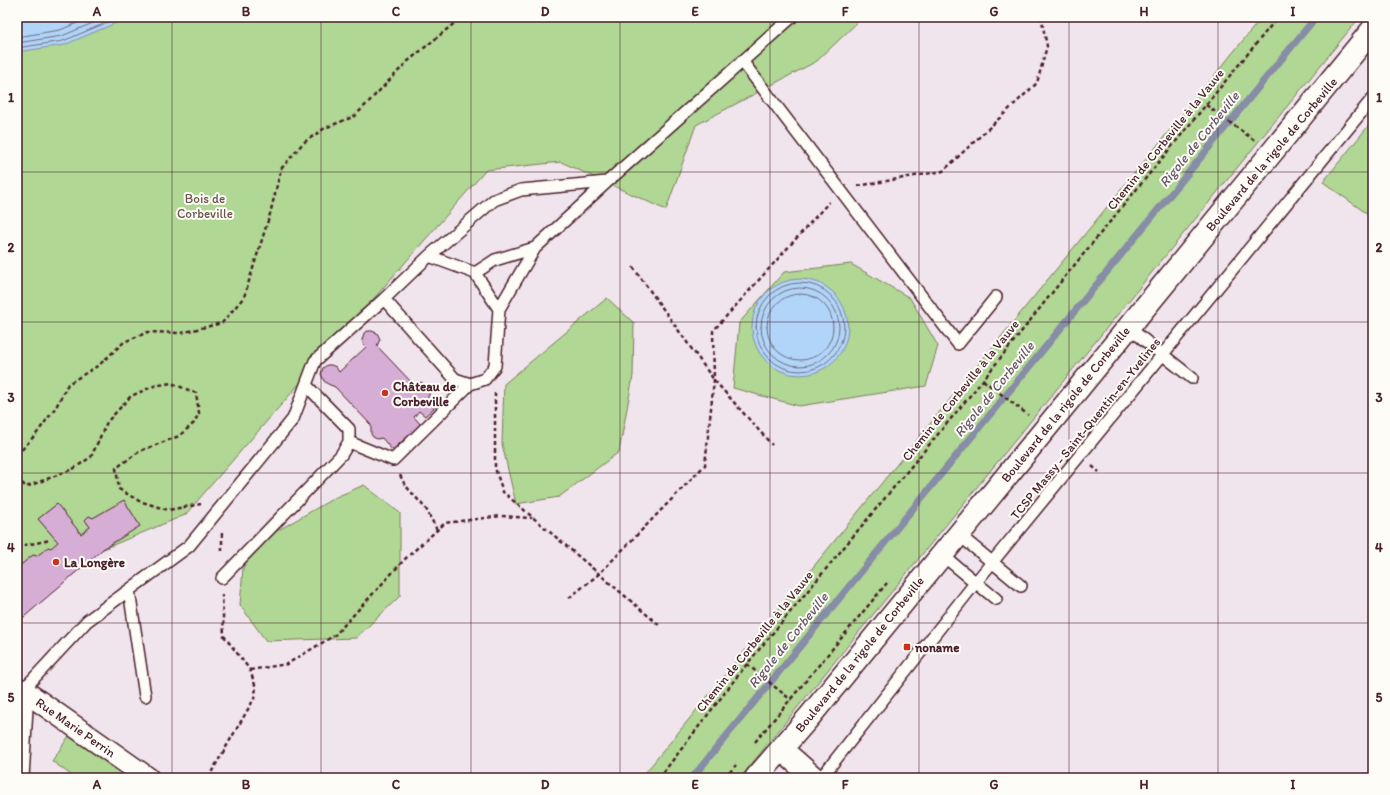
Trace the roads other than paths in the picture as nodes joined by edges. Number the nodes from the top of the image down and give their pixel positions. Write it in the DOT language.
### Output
graph roads {
  1 [pos="792,17"];
  2 [pos="1373,29"];
  3 [pos="742,61"];
  4 [pos="1373,98"];
  5 [pos="607,182"];
  6 [pos="535,248"];
  7 [pos="429,256"];
  8 [pos="476,273"];
  9 [pos="996,297"];
  10 [pos="384,299"];
  11 [pos="499,309"];
  12 [pos="1128,327"];
  13 [pos="1163,355"];
  14 [pos="1192,378"];
  15 [pos="470,384"];
  16 [pos="306,385"];
  17 [pos="349,442"];
  18 [pos="958,534"];
  19 [pos="941,554"];
  20 [pos="993,563"];
  21 [pos="222,578"];
  22 [pos="976,582"];
  23 [pos="1021,586"];
  24 [pos="129,590"];
  25 [pos="996,599"];
  26 [pos="23,690"];
  27 [pos="145,696"];
  28 [pos="19,736"];
  29 [pos="780,749"];
  30 [pos="18,778"];
  31 [pos="148,778"];
  32 [pos="756,778"];
  33 [pos="814,778"];
  34 [pos="821,778"];
  1 -- 3 [label="lane"];
  2 -- 12 [label="main road, Boulevard de la rigole de Corbeville"];
  3 -- 5 [label="lane"];
  3 -- 9 [label="lane"];
  4 -- 13 [label="lane, TCSP Massy - Saint-Quentin-en-Yvelines"];
  5 -- 6 [label="lane"];
  5 -- 7 [label="lane"];
  6 -- 8 [label="lane"];
  6 -- 11 [label="lane"];
  7 -- 8 [label="lane"];
  7 -- 10 [label="lane"];
  8 -- 11 [label="lane"];
  10 -- 15 [label="lane"];
  10 -- 16 [label="lane"];
  11 -- 15 [label="lane"];
  12 -- 13 [label="lane"];
  12 -- 18 [label="main road, Boulevard de la rigole de Corbeville"];
  13 -- 14 [label="lane"];
  13 -- 20 [label="lane, TCSP Massy - Saint-Quentin-en-Yvelines"];
  15 -- 17 [label="lane"];
  16 -- 17 [label="lane"];
  16 -- 24 [label="lane"];
  17 -- 21 [label="lane"];
  18 -- 19 [label="main road, Boulevard de la rigole de Corbeville"];
  18 -- 20 [label="lane"];
  19 -- 22 [label="lane"];
  19 -- 29 [label="main road, Boulevard de la rigole de Corbeville"];
  20 -- 22 [label="lane, TCSP Massy - Saint-Quentin-en-Yvelines"];
  20 -- 23 [label="lane"];
  22 -- 25 [label="lane"];
  22 -- 34 [label="lane, TCSP Massy - Saint-Quentin-en-Yvelines"];
  24 -- 26 [label="lane"];
  24 -- 27 [label="lane"];
  26 -- 28 [label="street"];
  26 -- 31 [label="street, Rue Marie Perrin"];
  28 -- 30 [label="street"];
  29 -- 32 [label="main road, Boulevard de la rigole de Corbeville"];
  29 -- 33 [label="main road"];
}
